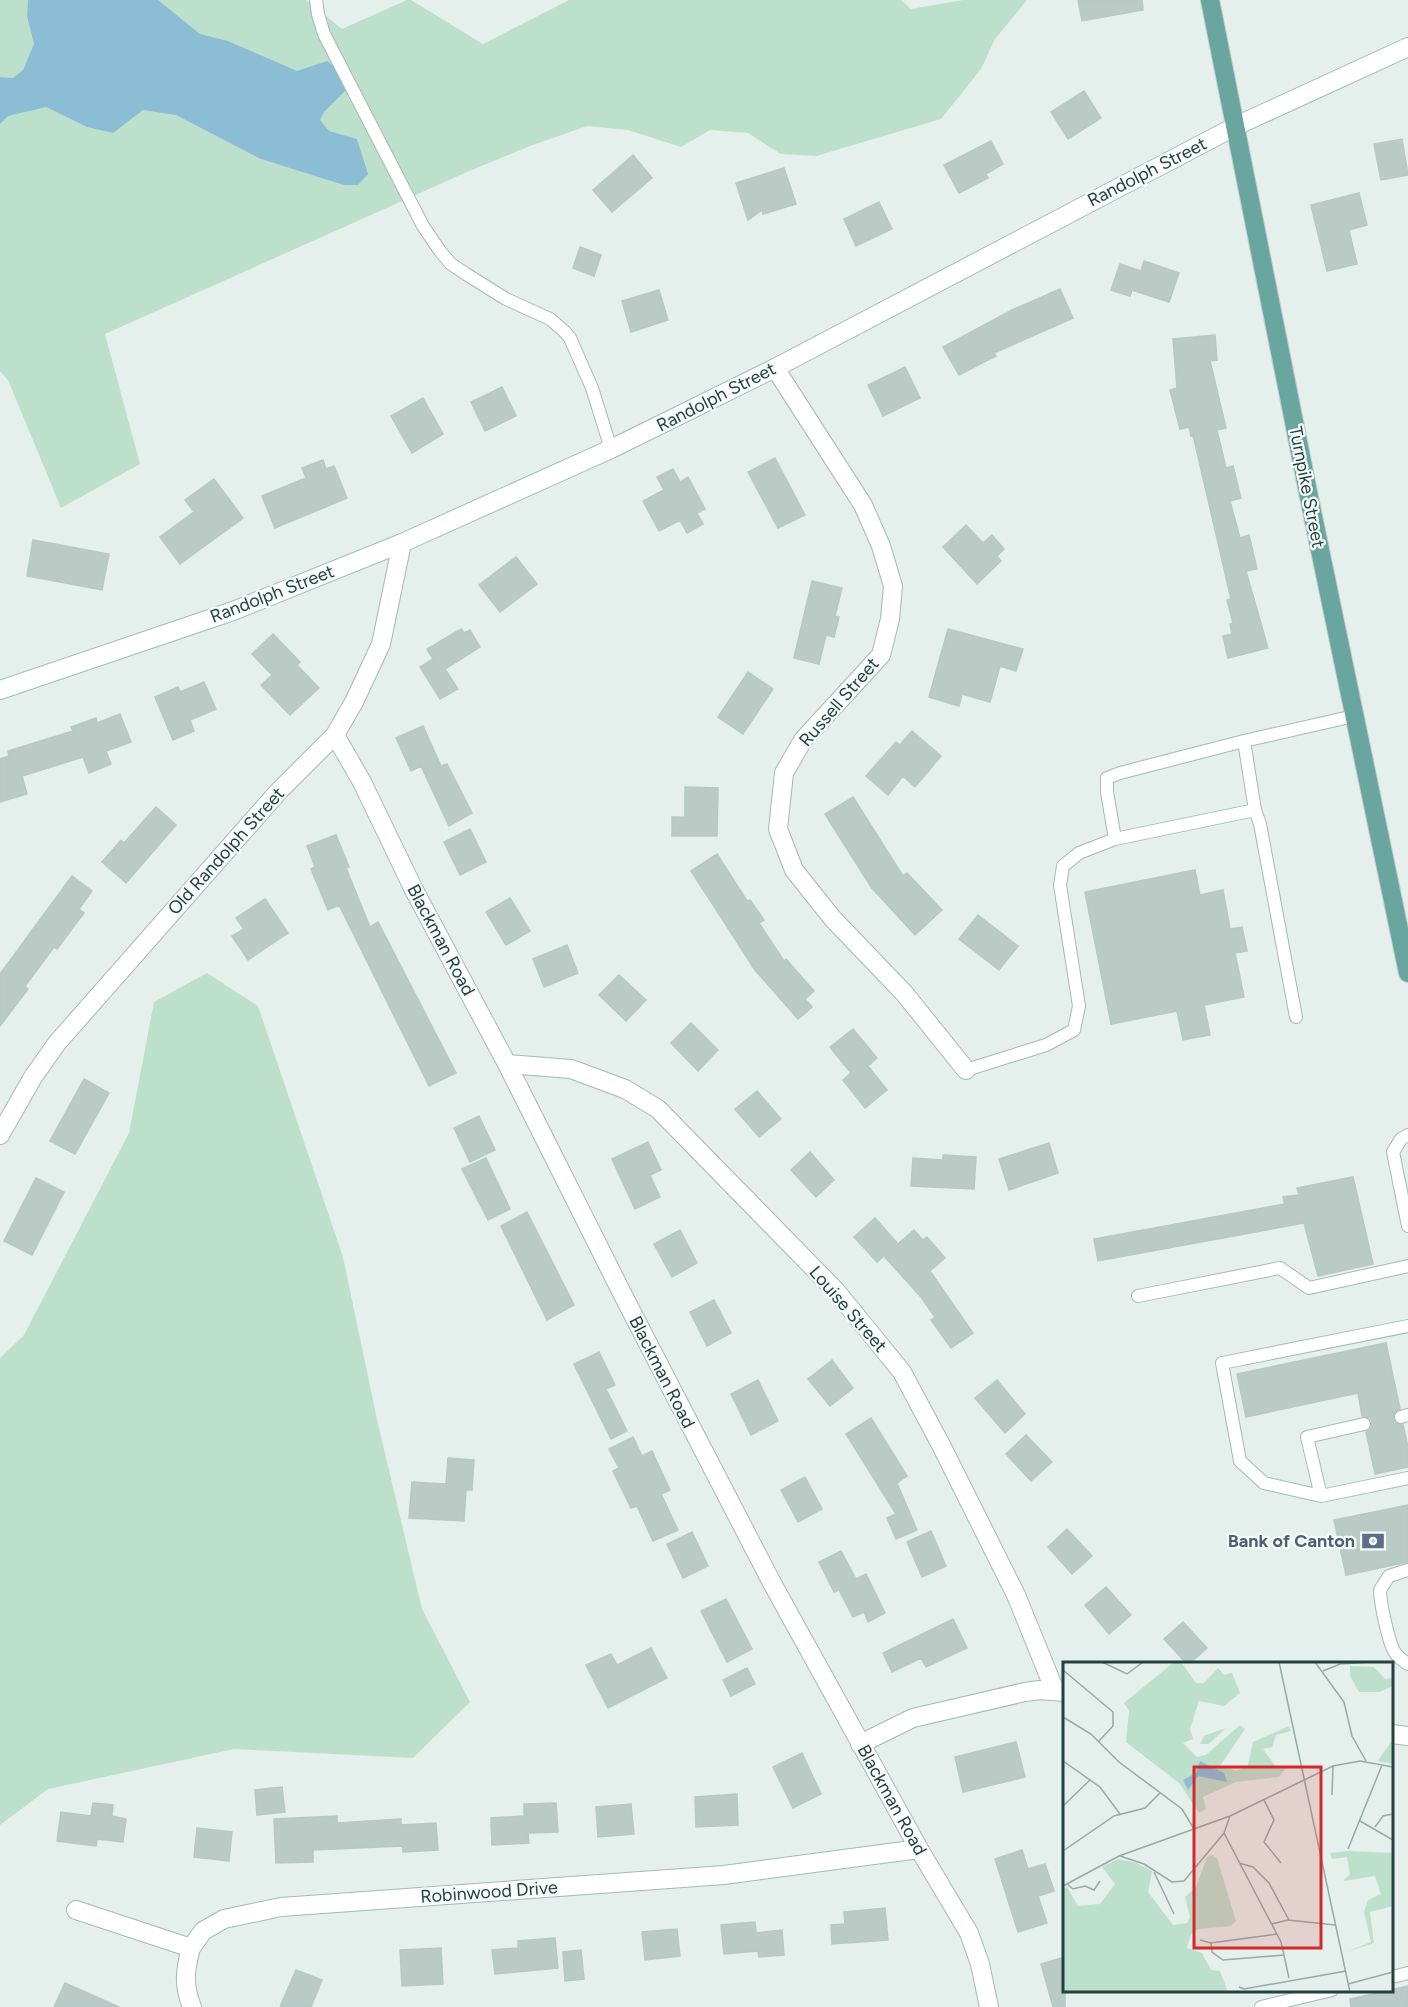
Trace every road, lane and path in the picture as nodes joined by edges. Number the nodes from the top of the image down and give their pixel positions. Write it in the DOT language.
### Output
graph roads {
  1 [pos="316,0"];
  2 [pos="1210,0"];
  3 [pos="1408,47"];
  4 [pos="1236,126"];
  5 [pos="776,368"];
  6 [pos="611,450"];
  7 [pos="402,543"];
  8 [pos="0,690"];
  9 [pos="1354,716"];
  10 [pos="335,735"];
  11 [pos="1244,741"];
  12 [pos="1255,810"];
  13 [pos="1115,839"];
  14 [pos="1408,973"];
  15 [pos="1296,1017"];
  16 [pos="507,1064"];
  17 [pos="966,1070"];
  18 [pos="0,1135"];
  19 [pos="1408,1135"];
  20 [pos="1408,1226"];
  21 [pos="1408,1266"];
  22 [pos="1138,1296"];
  23 [pos="1408,1326"];
  24 [pos="1364,1424"];
  25 [pos="1408,1478"];
  26 [pos="1321,1496"];
  27 [pos="1408,1570"];
  28 [pos="1408,1664"];
  29 [pos="1060,1692"];
  30 [pos="1393,1734"];
  31 [pos="1408,1736"];
  32 [pos="860,1744"];
  33 [pos="919,1849"];
  34 [pos="76,1910"];
  35 [pos="191,1948"];
  36 [pos="1408,1973"];
  37 [pos="1393,1977"];
  38 [pos="1324,1992"];
  39 [pos="192,2007"];
  40 [pos="989,2007"];
  41 [pos="1262,2007"];
  1 -- 6 [label="lane"];
  2 -- 4 [label="main road, Turnpike Street"];
  3 -- 4 [label="street, Randolph Street"];
  4 -- 5 [label="street, Randolph Street"];
  4 -- 9 [label="main road, Turnpike Street"];
  5 -- 6 [label="street, Randolph Street"];
  5 -- 17 [label="street, Russell Street"];
  6 -- 7 [label="street, Randolph Street"];
  7 -- 8 [label="street, Randolph Street"];
  7 -- 10 [label="street, Old Randolph Street"];
  9 -- 11 [label="lane"];
  9 -- 14 [label="main road, Turnpike Street"];
  10 -- 16 [label="street, Blackman Road"];
  10 -- 18 [label="street, Old Randolph Street"];
  11 -- 12 [label="lane"];
  11 -- 13 [label="lane"];
  12 -- 13 [label="lane"];
  12 -- 15 [label="lane"];
  13 -- 17 [label="lane"];
  16 -- 29 [label="street, Louise Street"];
  16 -- 32 [label="street, Blackman Road"];
  19 -- 20 [label="lane"];
  21 -- 22 [label="lane"];
  23 -- 26 [label="lane"];
  24 -- 26 [label="lane"];
  25 -- 26 [label="lane"];
  27 -- 28 [label="lane"];
  29 -- 32 [label="street"];
  30 -- 31 [label="street"];
  32 -- 33 [label="street, Blackman Road"];
  33 -- 35 [label="street, Robinwood Drive"];
  33 -- 40 [label="street, Blackman Road"];
  34 -- 35 [label="street"];
  35 -- 39 [label="street"];
  36 -- 37 [label="lane"];
  38 -- 41 [label="lane"];
}
